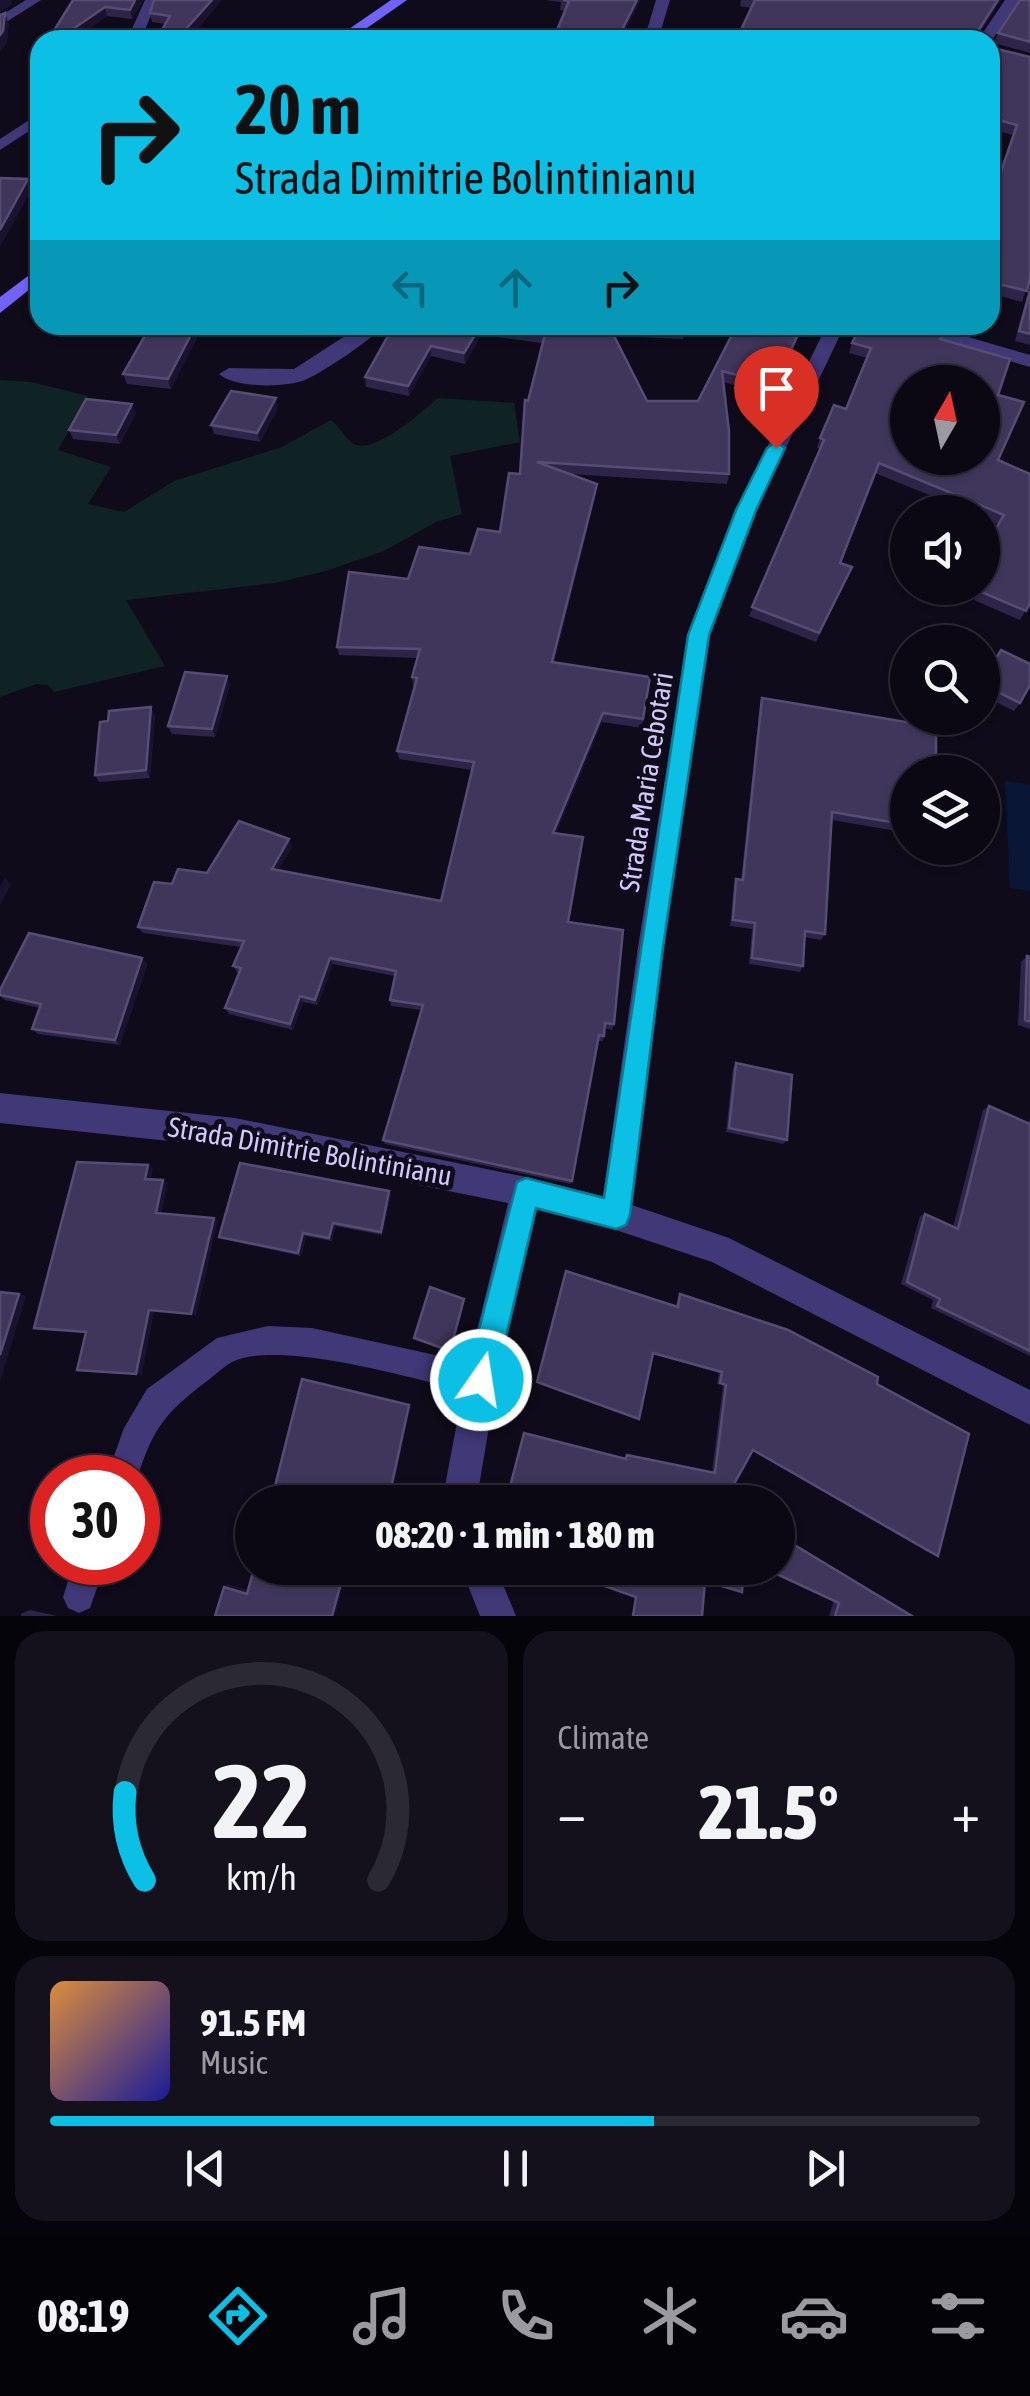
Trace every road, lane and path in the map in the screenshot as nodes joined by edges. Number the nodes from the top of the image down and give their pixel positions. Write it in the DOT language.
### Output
graph roads {
  1 [pos="35,0"];
  2 [pos="151,0"];
  3 [pos="400,0"];
  4 [pos="663,0"];
  5 [pos="1012,0"];
  6 [pos="0,22"];
  7 [pos="138,30"];
  8 [pos="355,30"];
  9 [pos="654,30"];
  10 [pos="992,30"];
  11 [pos="30,124"];
  12 [pos="0,146"];
  13 [pos="30,281"];
  14 [pos="0,307"];
  15 [pos="359,335"];
  16 [pos="831,335"];
  17 [pos="940,335"];
  18 [pos="1030,361"];
  19 [pos="229,374"];
  20 [pos="0,1108"];
  21 [pos="526,1192"];
  22 [pos="616,1215"];
  23 [pos="481,1380"];
  24 [pos="1030,1408"];
  25 [pos="129,1455"];
  26 [pos="462,1485"];
  27 [pos="83,1585"];
  28 [pos="486,1585"];
  29 [pos="79,1597"];
  30 [pos="498,1616"];
  1 -- 6 [label="lane"];
  2 -- 7 [label="lane"];
  3 -- 8 [label="main road"];
  4 -- 9 [label="street"];
  5 -- 10 [label="street"];
  11 -- 12 [label="lane"];
  13 -- 14 [label="main road"];
  15 -- 19 [label="street"];
  16 -- 22 [label="street, Strada Maria Cebotari"];
  17 -- 18 [label="street"];
  20 -- 21 [label="street, Strada Dimitrie Bolintinianu"];
  21 -- 22 [label="street, Strada Dimitrie Bolintinianu"];
  21 -- 23 [label="street"];
  22 -- 24 [label="street, Strada Dimitrie Bolintinianu"];
  23 -- 25 [label="lane"];
  23 -- 26 [label="street"];
  27 -- 29 [label="lane"];
  28 -- 30 [label="street"];
}
